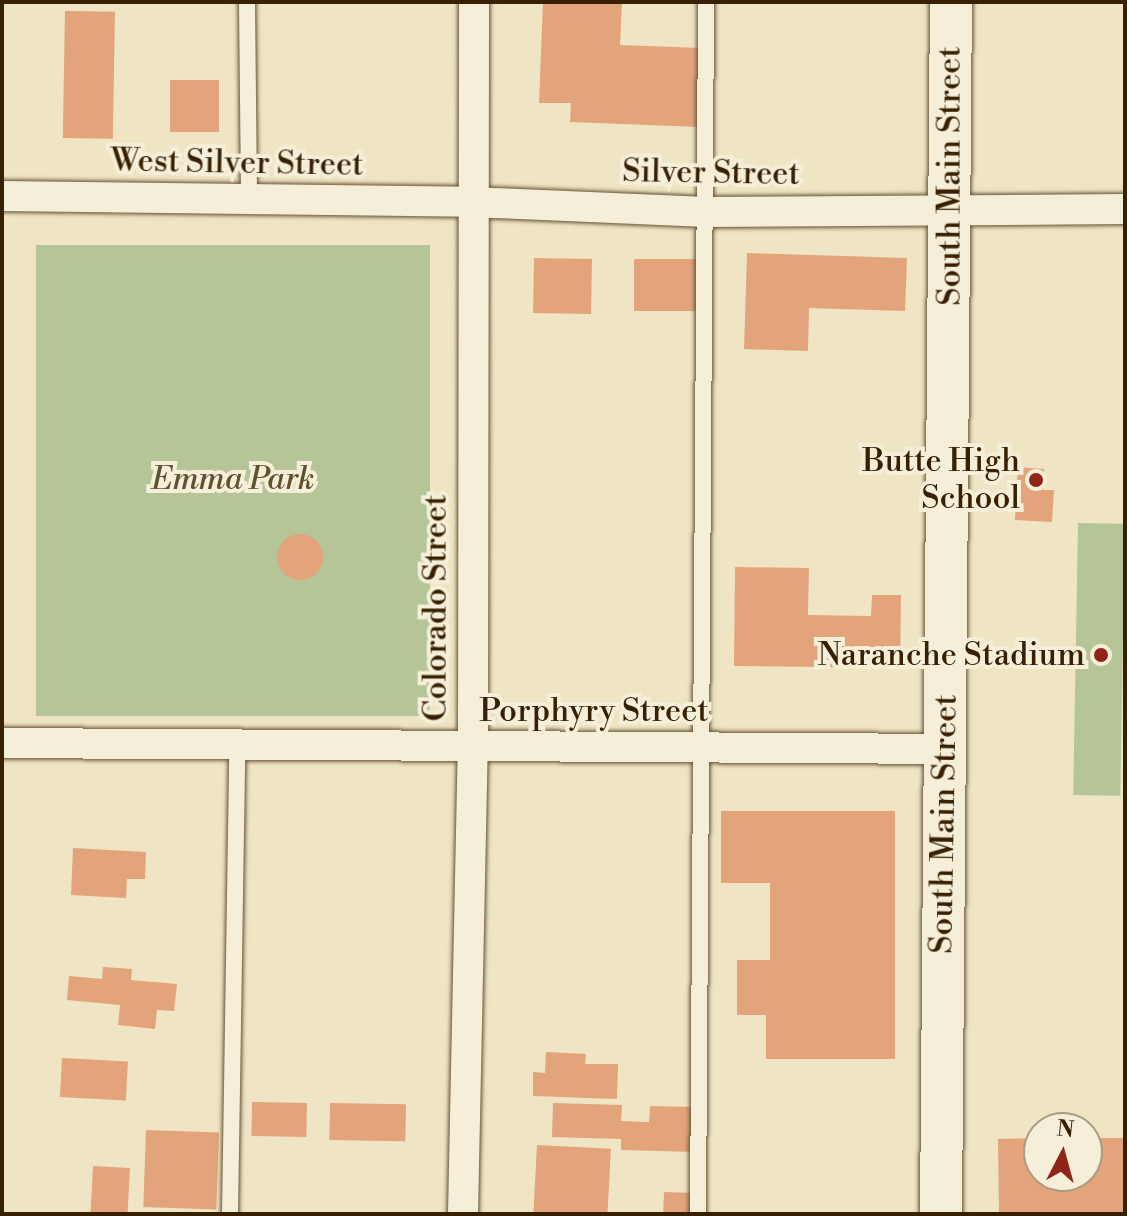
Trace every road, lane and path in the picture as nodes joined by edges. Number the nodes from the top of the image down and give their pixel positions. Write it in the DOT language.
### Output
graph roads {
  1 [pos="247,2"];
  2 [pos="474,2"];
  3 [pos="706,2"];
  4 [pos="951,2"];
  5 [pos="2,196"];
  6 [pos="249,199"];
  7 [pos="470,202"];
  8 [pos="1125,209"];
  9 [pos="950,211"];
  10 [pos="707,212"];
  11 [pos="2,743"];
  12 [pos="237,745"];
  13 [pos="473,746"];
  14 [pos="702,748"];
  15 [pos="945,749"];
  16 [pos="230,1214"];
  17 [pos="463,1214"];
  18 [pos="698,1214"];
  19 [pos="941,1214"];
  1 -- 6 [label="lane"];
  2 -- 7 [label="street, Colorado Street"];
  3 -- 10 [label="lane"];
  4 -- 9 [label="main road, South Main Street"];
  5 -- 6 [label="street, West Silver Street"];
  6 -- 7 [label="street, West Silver Street"];
  7 -- 10 [label="street, Silver Street"];
  7 -- 13 [label="street, Colorado Street"];
  8 -- 9 [label="street, Silver Street"];
  9 -- 10 [label="street, Silver Street"];
  9 -- 15 [label="main road, South Main Street"];
  10 -- 14 [label="lane"];
  11 -- 12 [label="street, Porphyry Street"];
  12 -- 13 [label="street, Porphyry Street"];
  12 -- 16 [label="lane"];
  13 -- 14 [label="street, Porphyry Street"];
  13 -- 17 [label="street, Colorado Street"];
  14 -- 15 [label="street, Porphyry Street"];
  14 -- 18 [label="lane"];
  15 -- 19 [label="main road, South Main Street"];
}
